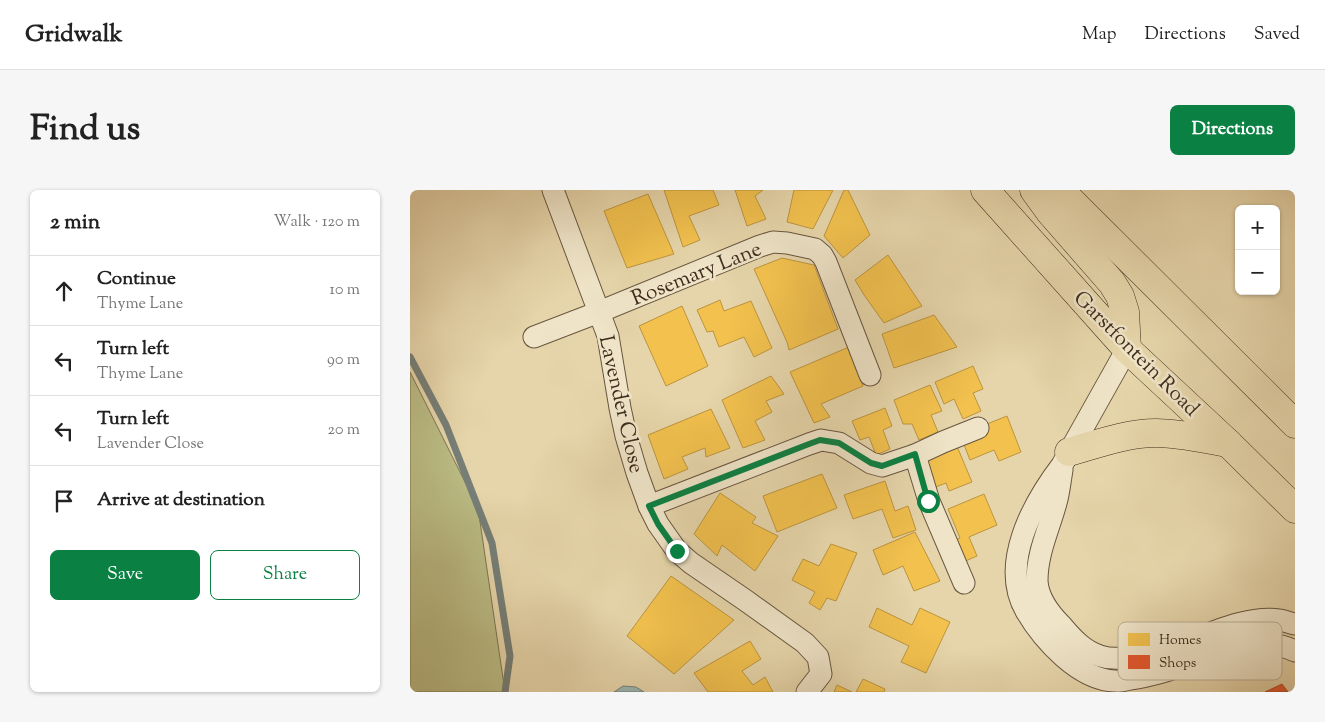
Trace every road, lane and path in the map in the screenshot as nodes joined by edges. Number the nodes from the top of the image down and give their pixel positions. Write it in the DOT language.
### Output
graph roads {
  1 [pos="553,190"];
  2 [pos="985,190"];
  3 [pos="1034,190"];
  4 [pos="1060,190"];
  5 [pos="599,312"];
  6 [pos="534,337"];
  7 [pos="1127,349"];
  8 [pos="870,375"];
  9 [pos="1295,424"];
  10 [pos="978,428"];
  11 [pos="1228,443"];
  12 [pos="915,454"];
  13 [pos="1066,458"];
  14 [pos="649,506"];
  15 [pos="1295,509"];
  16 [pos="964,583"];
  17 [pos="1264,620"];
  18 [pos="1247,622"];
  19 [pos="1295,624"];
  20 [pos="1282,645"];
  21 [pos="1295,651"];
  22 [pos="1118,659"];
  23 [pos="807,692"];
  1 -- 5 [label="street, Lavender Close"];
  2 -- 7 [label="main road, Garstfontein Road"];
  3 -- 7 [label="main road"];
  4 -- 9 [label="main road"];
  5 -- 6 [label="street, Rosemary Lane"];
  5 -- 8 [label="street, Rosemary Lane"];
  5 -- 14 [label="street, Lavender Close"];
  7 -- 11 [label="main road, Garstfontein Road"];
  7 -- 13 [label="street"];
  10 -- 12 [label="street"];
  11 -- 13 [label="main road"];
  11 -- 15 [label="main road, Garstfontein Road"];
  12 -- 14 [label="street"];
  12 -- 16 [label="street"];
  13 -- 22 [label="street"];
  14 -- 23 [label="street, Lavender Close"];
  17 -- 18 [label="street"];
  17 -- 19 [label="street"];
  20 -- 21 [label="street"];
}
